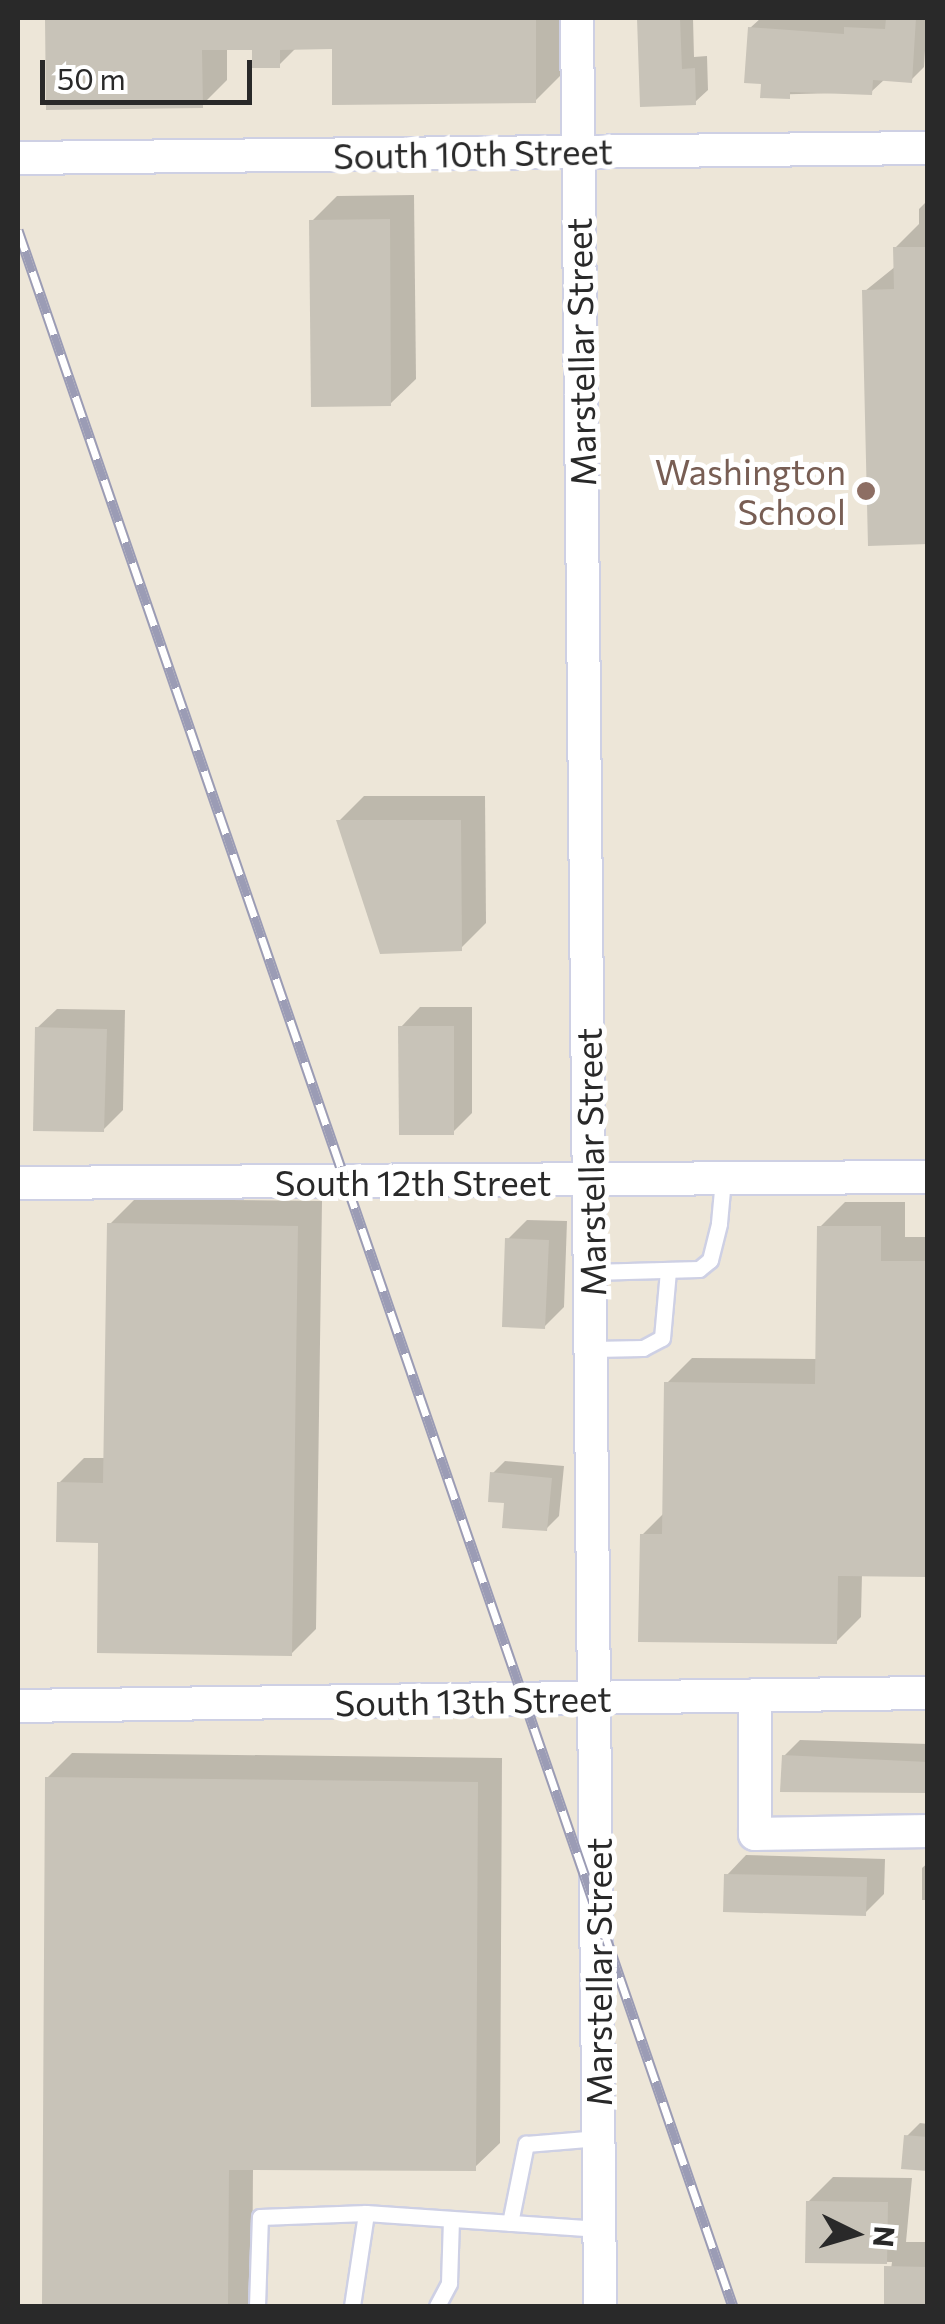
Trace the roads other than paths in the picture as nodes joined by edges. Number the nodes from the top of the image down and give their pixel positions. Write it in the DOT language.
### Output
graph roads {
  1 [pos="576,18"];
  2 [pos="928,148"];
  3 [pos="578,152"];
  4 [pos="18,158"];
  5 [pos="928,1178"];
  6 [pos="723,1179"];
  7 [pos="590,1180"];
  8 [pos="18,1183"];
  9 [pos="668,1271"];
  10 [pos="591,1272"];
  11 [pos="593,1349"];
  12 [pos="928,1693"];
  13 [pos="755,1695"];
  14 [pos="596,1698"];
  15 [pos="18,1706"];
  16 [pos="928,1831"];
  17 [pos="599,2138"];
  18 [pos="366,2213"];
  19 [pos="451,2218"];
  20 [pos="510,2223"];
  21 [pos="599,2230"];
  22 [pos="258,2306"];
  23 [pos="352,2306"];
  24 [pos="437,2306"];
  25 [pos="600,2306"];
  1 -- 3 [label="street, Marstellar Street"];
  2 -- 3 [label="street, South 10th Street"];
  3 -- 4 [label="street, South 10th Street"];
  3 -- 7 [label="street, Marstellar Street"];
  5 -- 6 [label="street, South 12th Street"];
  6 -- 7 [label="street, South 12th Street"];
  6 -- 9 [label="lane"];
  7 -- 8 [label="street, South 12th Street"];
  7 -- 10 [label="street, Marstellar Street"];
  9 -- 10 [label="lane"];
  9 -- 11 [label="lane"];
  10 -- 11 [label="street, Marstellar Street"];
  11 -- 14 [label="street, Marstellar Street"];
  12 -- 13 [label="street, South 13th Street"];
  13 -- 14 [label="street, South 13th Street"];
  13 -- 16 [label="street"];
  14 -- 15 [label="street, South 13th Street"];
  14 -- 17 [label="street, Marstellar Street"];
  17 -- 20 [label="lane"];
  17 -- 21 [label="street, Marstellar Street"];
  18 -- 19 [label="lane"];
  18 -- 22 [label="lane"];
  18 -- 23 [label="lane"];
  19 -- 20 [label="lane"];
  19 -- 24 [label="lane"];
  20 -- 21 [label="lane"];
  21 -- 25 [label="street, Marstellar Street"];
}
